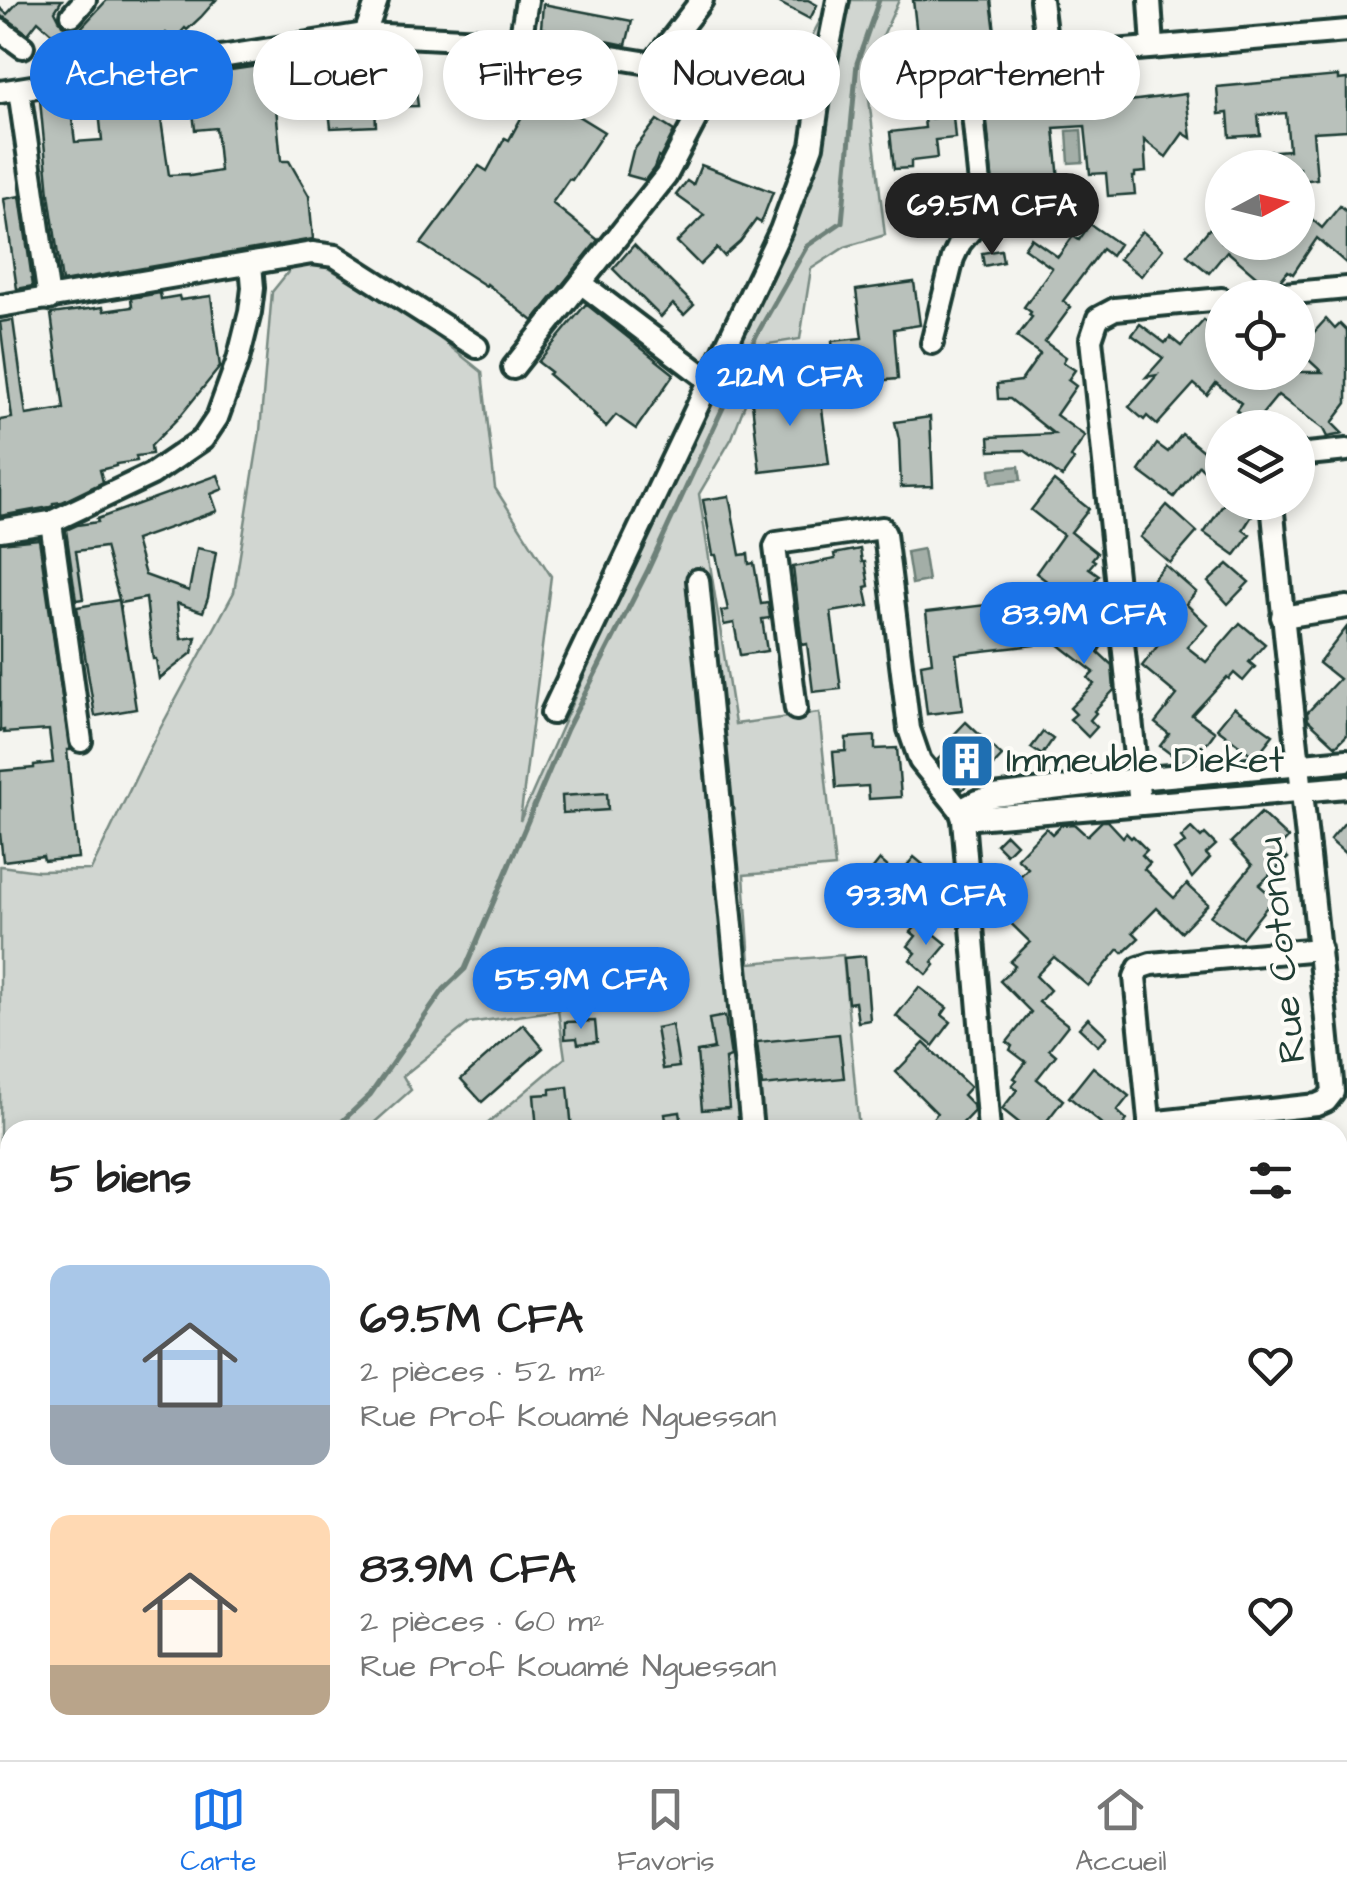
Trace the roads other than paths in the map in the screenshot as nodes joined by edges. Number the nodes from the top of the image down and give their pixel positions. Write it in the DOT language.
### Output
graph roads {
  1 [pos="377,0"];
  2 [pos="527,0"];
  3 [pos="702,0"];
  4 [pos="838,0"];
  5 [pos="1041,0"];
  6 [pos="1150,0"];
  7 [pos="0,30"];
  8 [pos="366,30"];
  9 [pos="522,30"];
  10 [pos="679,30"];
  11 [pos="832,30"];
  12 [pos="1045,30"];
  13 [pos="1347,31"];
  14 [pos="1154,47"];
  15 [pos="23,48"];
  16 [pos="1140,48"];
  17 [pos="253,52"];
  18 [pos="9,91"];
  19 [pos="695,120"];
  20 [pos="816,120"];
  21 [pos="974,120"];
  22 [pos="251,264"];
  23 [pos="582,283"];
  24 [pos="1347,288"];
  25 [pos="1315,291"];
  26 [pos="49,299"];
  27 [pos="1205,301"];
  28 [pos="0,306"];
  29 [pos="932,343"];
  30 [pos="476,347"];
  31 [pos="513,368"];
  32 [pos="710,381"];
  33 [pos="1347,450"];
  34 [pos="1315,453"];
  35 [pos="1274,520"];
  36 [pos="51,522"];
  37 [pos="0,530"];
  38 [pos="698,580"];
  39 [pos="1347,607"];
  40 [pos="1282,616"];
  41 [pos="796,709"];
  42 [pos="552,713"];
  43 [pos="81,741"];
  44 [pos="1347,760"];
  45 [pos="1297,764"];
  46 [pos="1136,779"];
  47 [pos="1347,787"];
  48 [pos="1300,790"];
  49 [pos="1140,804"];
  50 [pos="962,815"];
  51 [pos="1320,949"];
  52 [pos="751,1120"];
  53 [pos="988,1120"];
  54 [pos="1149,1120"];
  55 [pos="1198,1120"];
  1 -- 8 [label="street"];
  2 -- 9 [label="street"];
  3 -- 10 [label="street"];
  4 -- 11 [label="street"];
  5 -- 12 [label="street"];
  6 -- 14 [label="street"];
  7 -- 15 [label="street"];
  13 -- 14 [label="street"];
  14 -- 16 [label="street"];
  17 -- 18 [label="street"];
  18 -- 26 [label="street"];
  19 -- 23 [label="street"];
  20 -- 32 [label="street"];
  21 -- 29 [label="street"];
  22 -- 26 [label="street"];
  22 -- 30 [label="street"];
  22 -- 36 [label="street"];
  23 -- 31 [label="street"];
  23 -- 32 [label="street"];
  24 -- 25 [label="street"];
  26 -- 28 [label="street"];
  27 -- 46 [label="street"];
  32 -- 42 [label="street"];
  33 -- 34 [label="street"];
  35 -- 40 [label="street, Rue Cotonou"];
  36 -- 37 [label="street"];
  36 -- 43 [label="street"];
  38 -- 52 [label="street"];
  39 -- 40 [label="street"];
  40 -- 45 [label="street, Rue Cotonou"];
  41 -- 50 [label="street"];
  44 -- 45 [label="street"];
  45 -- 46 [label="street"];
  45 -- 48 [label="street, Rue Cotonou"];
  46 -- 49 [label="street"];
  46 -- 50 [label="street"];
  47 -- 48 [label="street"];
  48 -- 49 [label="street"];
  48 -- 51 [label="street, Rue Cotonou"];
  49 -- 50 [label="street"];
  50 -- 53 [label="street"];
  51 -- 54 [label="street"];
  51 -- 55 [label="street, Rue Cotonou"];
}
